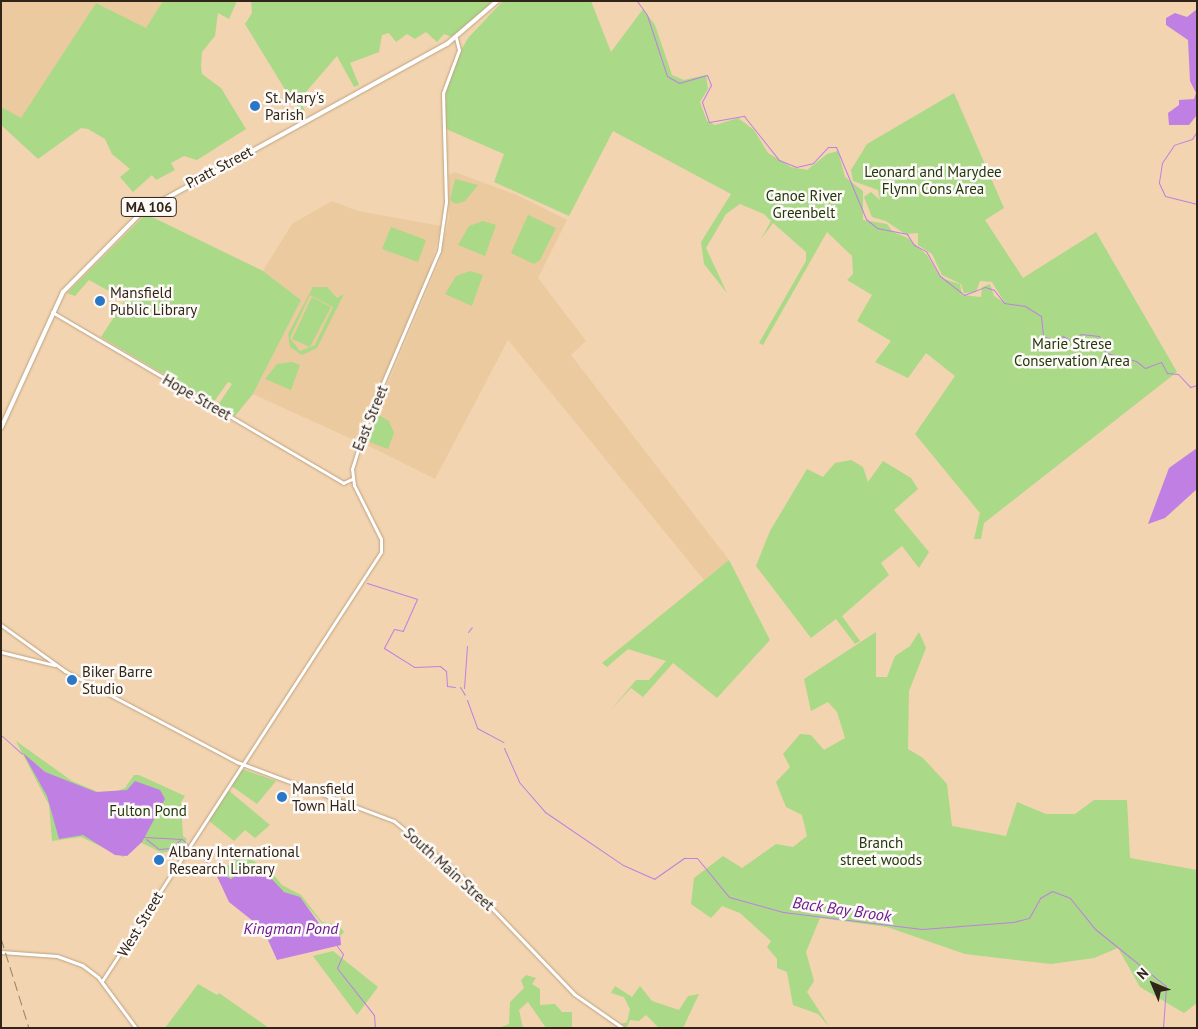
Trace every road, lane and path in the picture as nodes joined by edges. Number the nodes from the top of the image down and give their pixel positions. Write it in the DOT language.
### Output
graph roads {
  1 [pos="497,1"];
  2 [pos="456,38"];
  3 [pos="52,312"];
  4 [pos="1,428"];
  5 [pos="352,479"];
  6 [pos="1,625"];
  7 [pos="29,649"];
  8 [pos="1,652"];
  9 [pos="30,658"];
  10 [pos="59,667"];
  11 [pos="241,764"];
  12 [pos="1,952"];
  13 [pos="102,981"];
  14 [pos="136,1028"];
  15 [pos="622,1028"];
  1 -- 2 [label="main road, Pratt Street / MA 106"];
  2 -- 3 [label="main road, Pratt Street / MA 106"];
  2 -- 5 [label="main road, East Street"];
  3 -- 4 [label="main road, Pratt Street / MA 106"];
  3 -- 5 [label="main road, Hope Street"];
  5 -- 11 [label="main road"];
  6 -- 7 [label="main road"];
  7 -- 9 [label="main road"];
  7 -- 10 [label="main road"];
  8 -- 9 [label="main road"];
  9 -- 10 [label="main road"];
  10 -- 11 [label="main road, South Main Street"];
  11 -- 13 [label="main road, West Street"];
  11 -- 15 [label="main road, South Main Street"];
  12 -- 13 [label="main road"];
  13 -- 14 [label="main road"];
}
